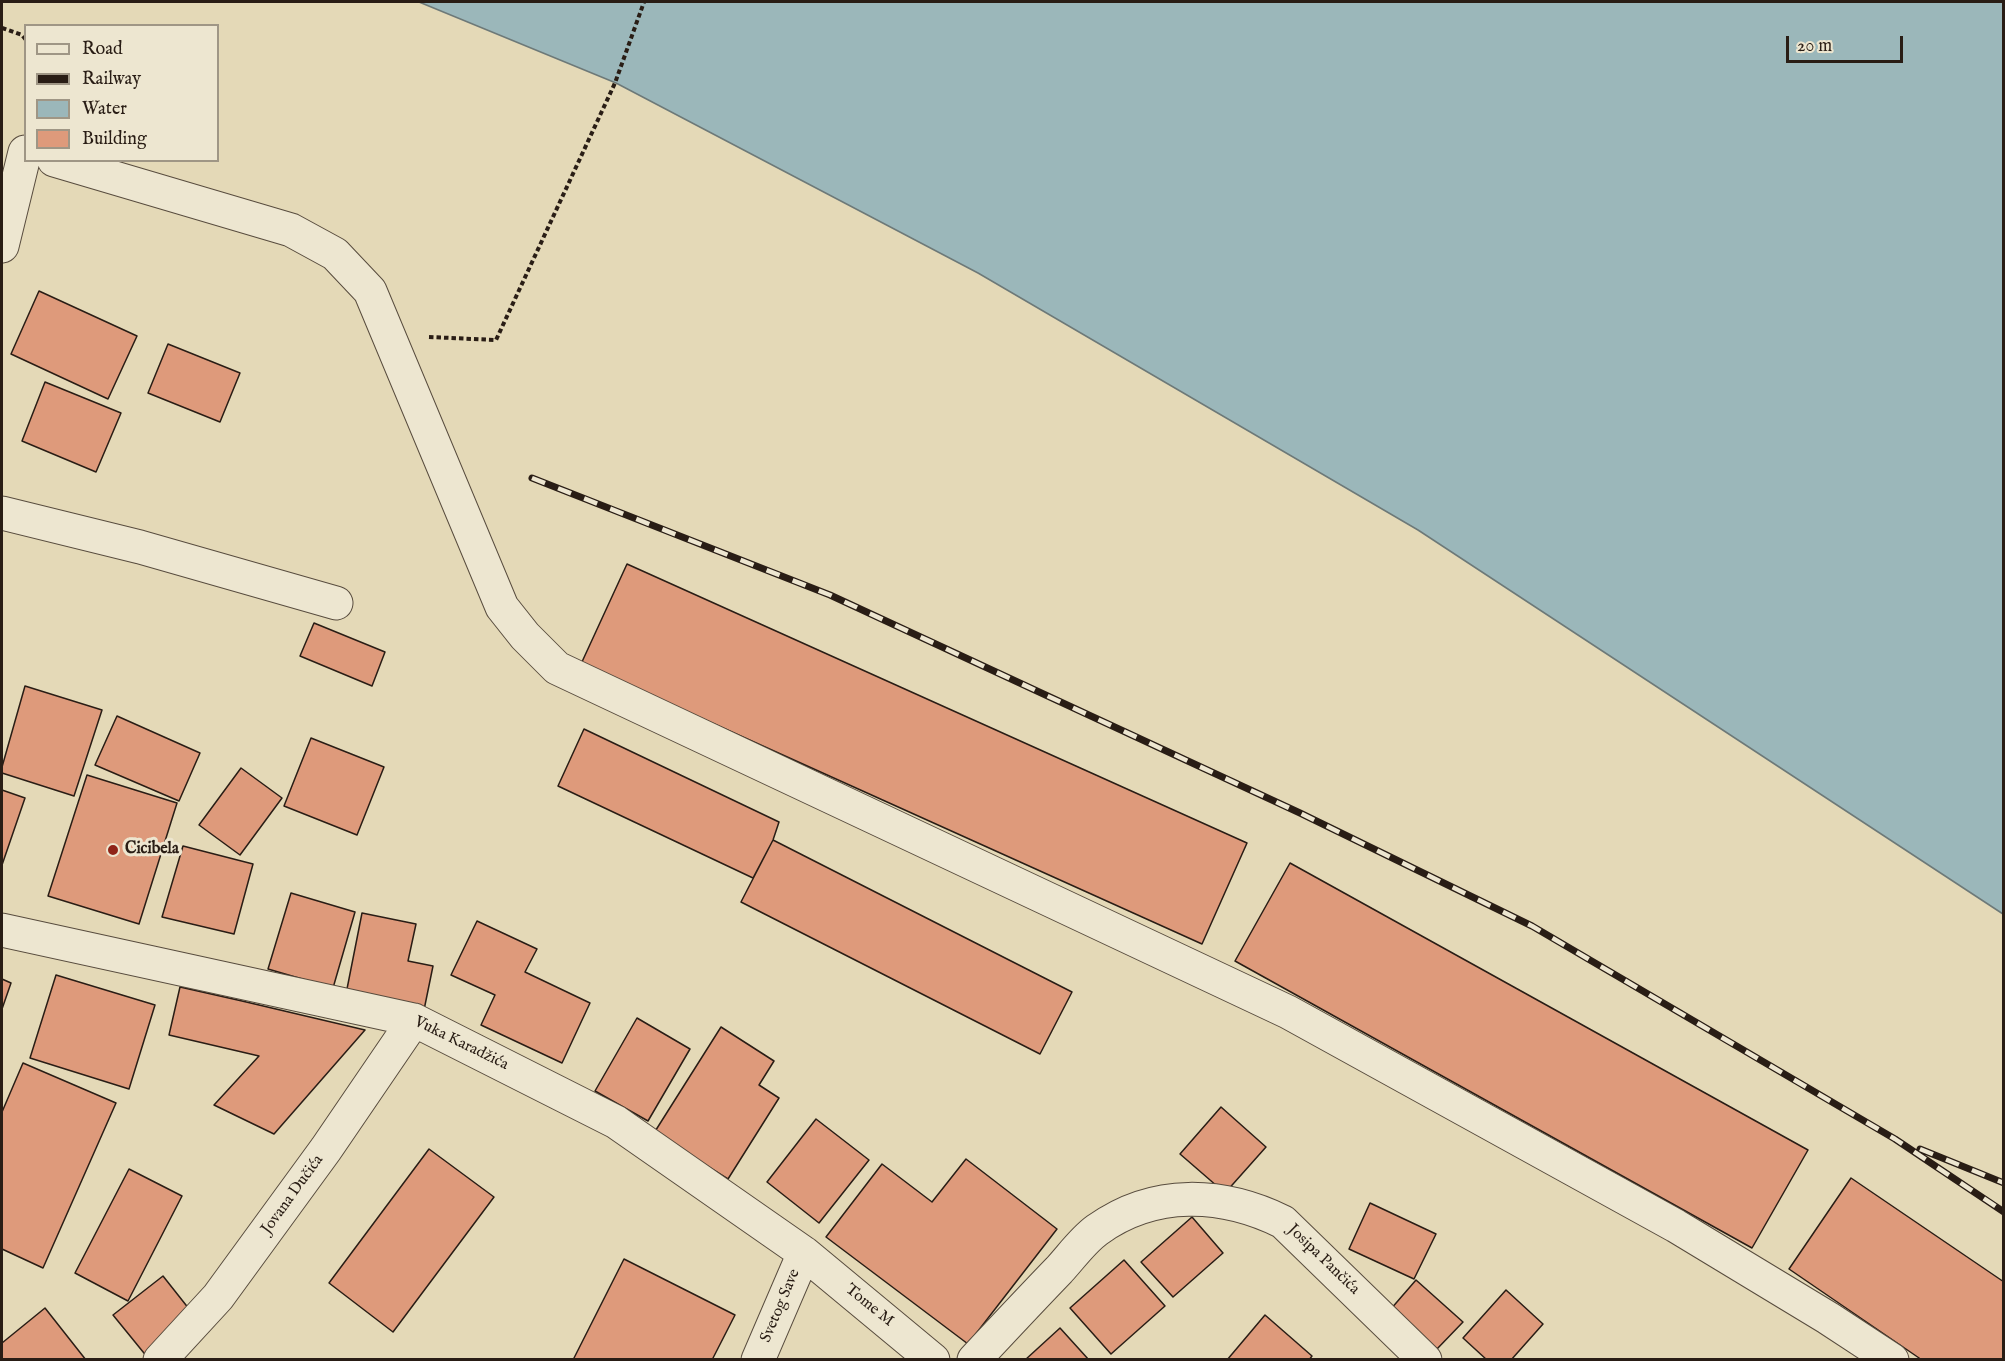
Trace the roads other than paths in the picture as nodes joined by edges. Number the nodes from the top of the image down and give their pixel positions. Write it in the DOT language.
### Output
graph roads {
  1 [pos="2,144"];
  2 [pos="24,152"];
  3 [pos="24,154"];
  4 [pos="61,162"];
  5 [pos="9,188"];
  6 [pos="2,246"];
  7 [pos="2,513"];
  8 [pos="336,603"];
  9 [pos="2,930"];
  10 [pos="414,1020"];
  11 [pos="804,1253"];
  12 [pos="160,1359"];
  13 [pos="758,1359"];
  14 [pos="933,1359"];
  15 [pos="974,1359"];
  16 [pos="1425,1359"];
  17 [pos="1892,1359"];
  1 -- 2 [label="street"];
  3 -- 5 [label="street"];
  4 -- 17 [label="street"];
  5 -- 6 [label="street"];
  7 -- 8 [label="street"];
  9 -- 10 [label="street, Vuka Karadžića"];
  10 -- 11 [label="street, Vuka Karadžića"];
  10 -- 12 [label="street, Jovana Dučića"];
  11 -- 13 [label="street, Svetog Save"];
  11 -- 14 [label="street, Tome M"];
  15 -- 16 [label="street, Josipa Pančića"];
}
